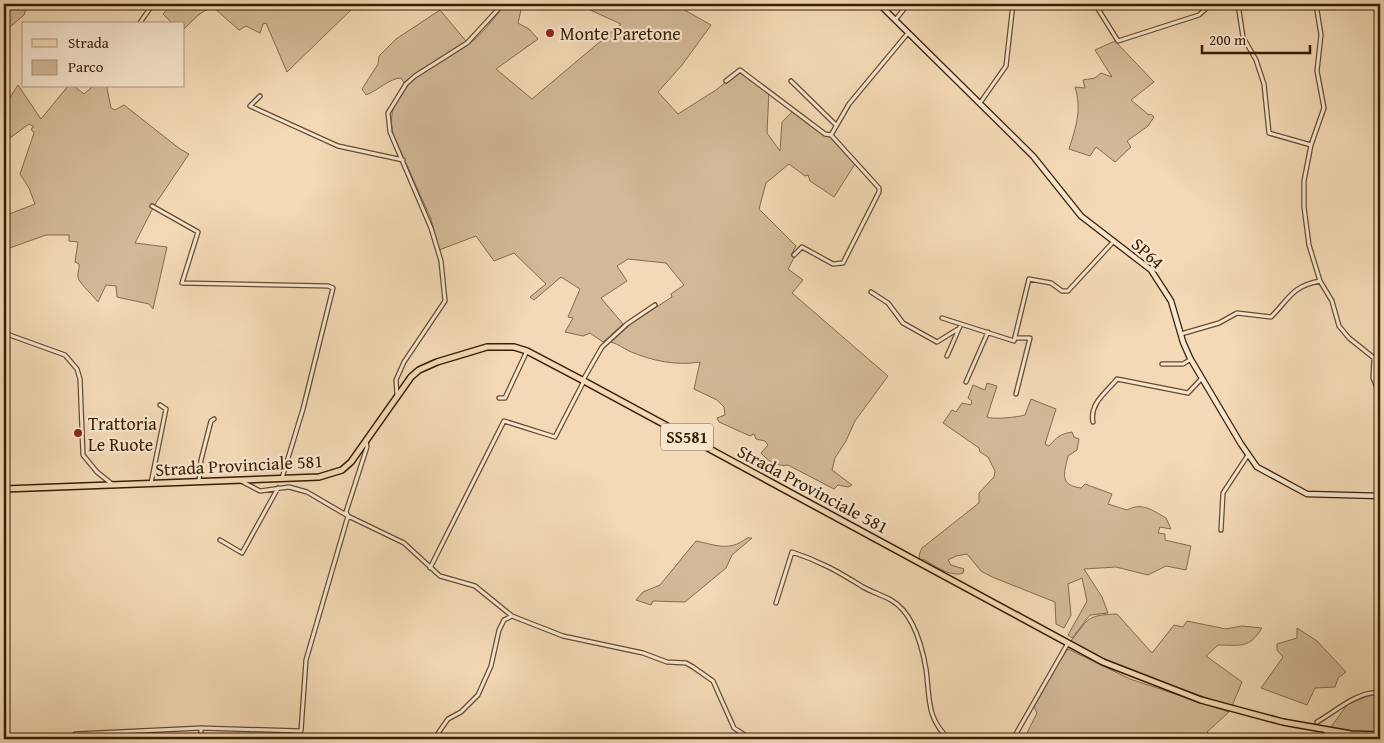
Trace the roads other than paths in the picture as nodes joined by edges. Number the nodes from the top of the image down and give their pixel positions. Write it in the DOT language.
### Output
graph roads {
  1 [pos="153,4"];
  2 [pos="504,4"];
  3 [pos="879,4"];
  4 [pos="908,4"];
  5 [pos="1012,4"];
  6 [pos="1095,4"];
  7 [pos="1211,4"];
  8 [pos="1238,4"];
  9 [pos="1316,4"];
  10 [pos="896,19"];
  11 [pos="140,22"];
  12 [pos="909,33"];
  13 [pos="726,81"];
  14 [pos="791,81"];
  15 [pos="260,96"];
  16 [pos="980,103"];
  17 [pos="836,125"];
  18 [pos="831,135"];
  19 [pos="1311,145"];
  20 [pos="403,160"];
  21 [pos="152,206"];
  22 [pos="1114,241"];
  23 [pos="794,255"];
  24 [pos="1320,280"];
  25 [pos="871,292"];
  26 [pos="655,305"];
  27 [pos="942,318"];
  28 [pos="960,324"];
  29 [pos="958,329"];
  30 [pos="988,332"];
  31 [pos="4,334"];
  32 [pos="1181,334"];
  33 [pos="1015,338"];
  34 [pos="527,351"];
  35 [pos="948,356"];
  36 [pos="1380,356"];
  37 [pos="1374,358"];
  38 [pos="1191,359"];
  39 [pos="1162,364"];
  40 [pos="1202,378"];
  41 [pos="583,381"];
  42 [pos="966,382"];
  43 [pos="1016,394"];
  44 [pos="1380,395"];
  45 [pos="397,396"];
  46 [pos="499,398"];
  47 [pos="160,404"];
  48 [pos="214,419"];
  49 [pos="1093,422"];
  50 [pos="366,441"];
  51 [pos="1248,455"];
  52 [pos="282,478"];
  53 [pos="241,480"];
  54 [pos="199,481"];
  55 [pos="151,484"];
  56 [pos="112,485"];
  57 [pos="279,487"];
  58 [pos="4,489"];
  59 [pos="1380,496"];
  60 [pos="348,516"];
  61 [pos="1221,530"];
  62 [pos="220,540"];
  63 [pos="430,568"];
  64 [pos="776,603"];
  65 [pos="512,616"];
  66 [pos="1068,643"];
  67 [pos="1380,693"];
  68 [pos="1316,722"];
  69 [pos="201,728"];
  70 [pos="1328,730"];
  71 [pos="1380,735"];
  72 [pos="74,739"];
  73 [pos="201,739"];
  74 [pos="434,739"];
  75 [pos="751,739"];
  76 [pos="949,739"];
  77 [pos="1014,739"];
  78 [pos="1322,739"];
  1 -- 11 [label="street"];
  2 -- 20 [label="street"];
  3 -- 10 [label="street, SP64 / SP64"];
  4 -- 10 [label="street"];
  5 -- 16 [label="street"];
  6 -- 7 [label="street"];
  8 -- 19 [label="street"];
  9 -- 19 [label="street"];
  10 -- 12 [label="street, SP64 / SP64"];
  12 -- 16 [label="street, SP64 / SP64"];
  12 -- 17 [label="street"];
  13 -- 18 [label="street"];
  14 -- 17 [label="street"];
  15 -- 20 [label="street"];
  16 -- 22 [label="street, SP64 / SP64"];
  17 -- 18 [label="street"];
  18 -- 23 [label="street"];
  19 -- 24 [label="street"];
  20 -- 45 [label="street"];
  21 -- 52 [label="street"];
  22 -- 32 [label="street, SP64 / SP64"];
  22 -- 33 [label="street"];
  24 -- 32 [label="street"];
  24 -- 37 [label="street"];
  25 -- 29 [label="street"];
  26 -- 41 [label="street"];
  27 -- 28 [label="street"];
  28 -- 29 [label="street"];
  28 -- 30 [label="street"];
  29 -- 35 [label="street"];
  30 -- 33 [label="street"];
  30 -- 42 [label="street"];
  31 -- 56 [label="street"];
  32 -- 38 [label="street, SP64 / SP64"];
  33 -- 43 [label="street"];
  34 -- 41 [label="main road, Strada Provinciale 581 / SS581"];
  34 -- 45 [label="main road, Strada Provinciale 581 / SS581"];
  34 -- 46 [label="street"];
  36 -- 37 [label="street"];
  37 -- 44 [label="street"];
  38 -- 39 [label="street"];
  38 -- 40 [label="street, SP64 / SP64"];
  40 -- 49 [label="street"];
  40 -- 51 [label="street, SP64 / SP64"];
  41 -- 63 [label="street"];
  41 -- 66 [label="main road, Strada Provinciale 581 / SS581"];
  45 -- 50 [label="main road, Strada Provinciale 581 / SS581"];
  47 -- 55 [label="street"];
  48 -- 54 [label="street"];
  50 -- 52 [label="main road, Strada Provinciale 581 / SS581"];
  50 -- 60 [label="street"];
  51 -- 59 [label="street, SP64 / SP64"];
  51 -- 61 [label="street"];
  52 -- 53 [label="main road, Strada Provinciale 581 / SS581"];
  53 -- 54 [label="main road, Strada Provinciale 581 / SS581"];
  53 -- 57 [label="street"];
  54 -- 55 [label="main road, Strada Provinciale 581 / SS581"];
  55 -- 56 [label="main road, Strada Provinciale 581 / SS581"];
  56 -- 58 [label="main road, Strada Provinciale 581 / SS581"];
  57 -- 60 [label="street"];
  57 -- 62 [label="street"];
  60 -- 63 [label="street"];
  60 -- 69 [label="street"];
  63 -- 65 [label="street"];
  64 -- 76 [label="street"];
  65 -- 74 [label="street"];
  65 -- 75 [label="street"];
  66 -- 70 [label="main road, Strada Provinciale 581 / SS581"];
  66 -- 77 [label="street"];
  67 -- 68 [label="street"];
  69 -- 72 [label="street"];
  69 -- 73 [label="street"];
  70 -- 71 [label="main road, Strada Provinciale 581 / SS581"];
  70 -- 78 [label="street"];
}
